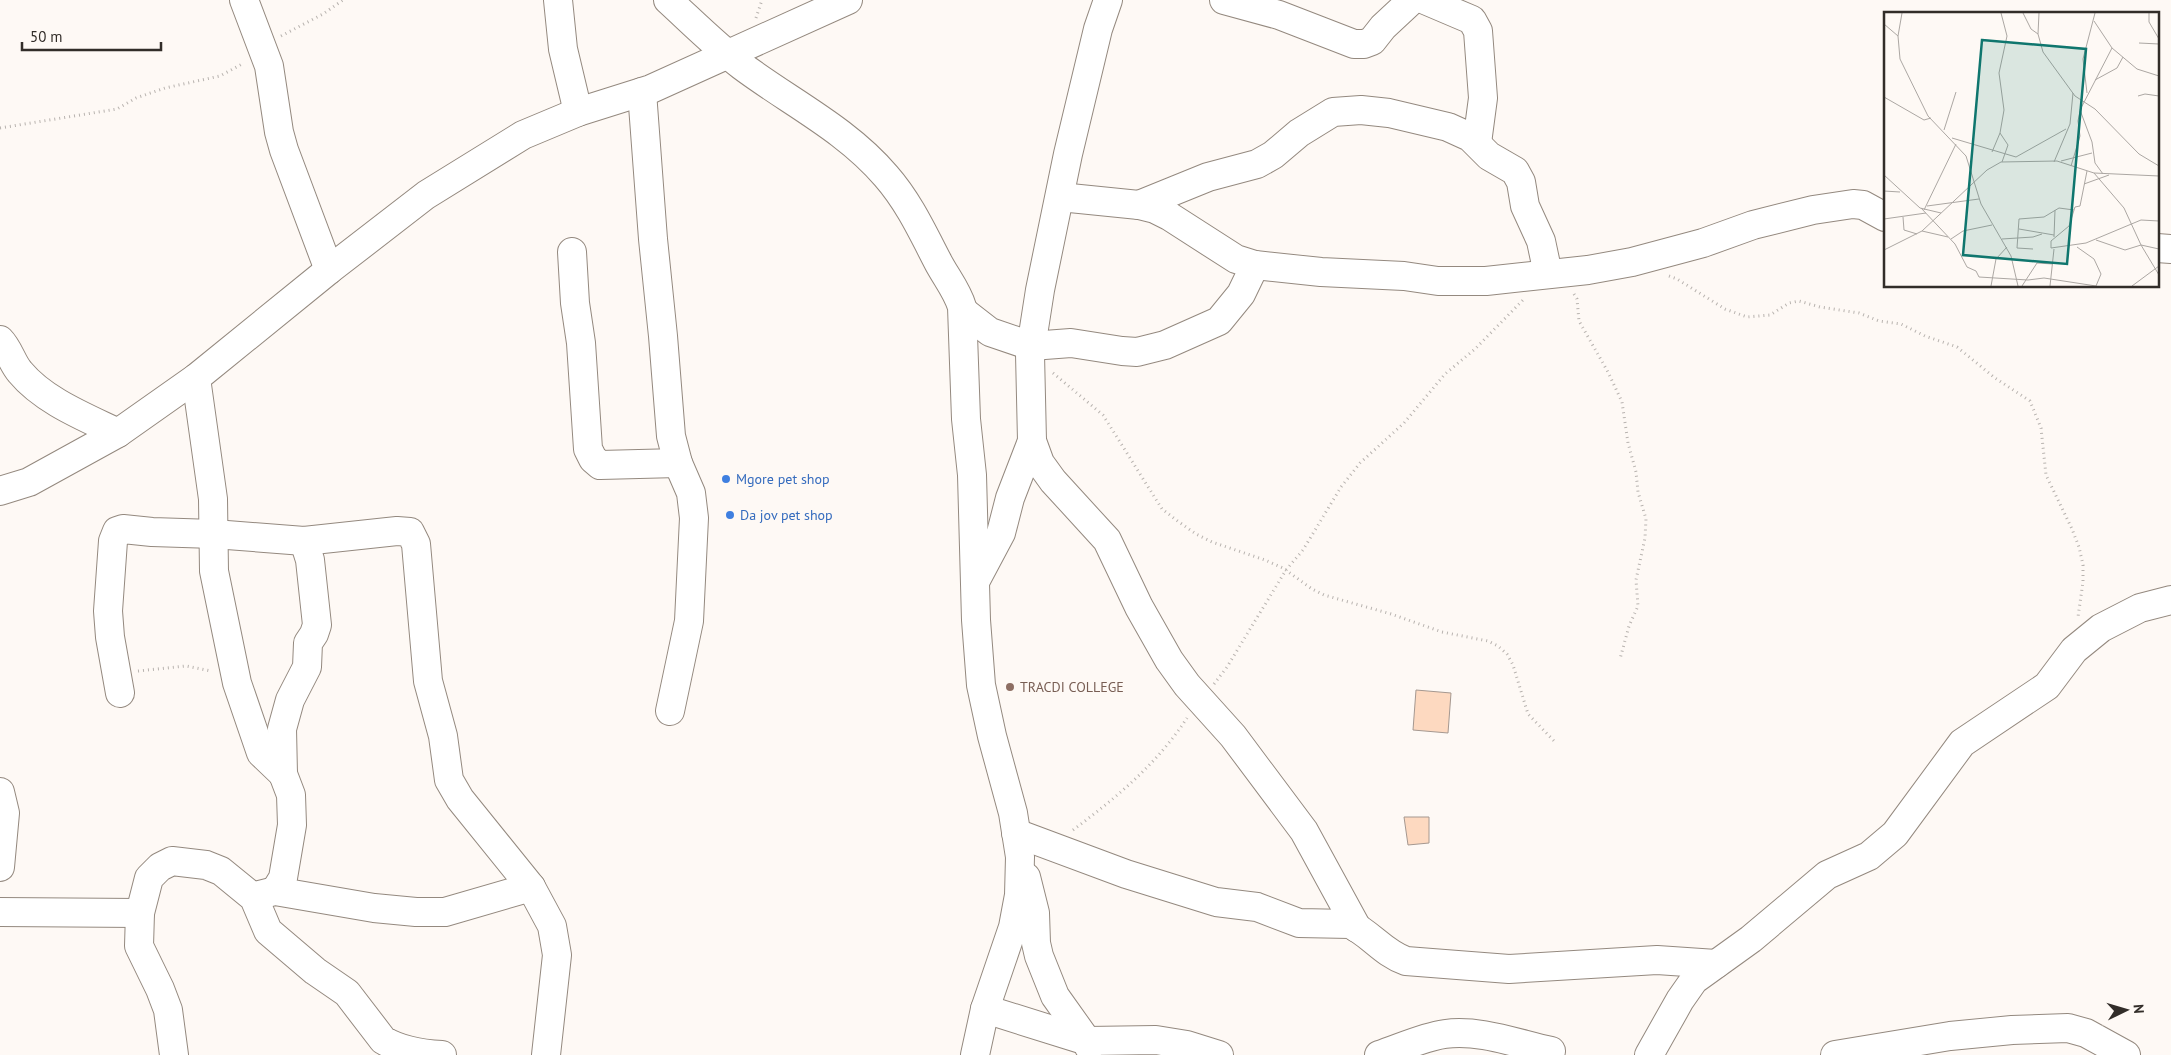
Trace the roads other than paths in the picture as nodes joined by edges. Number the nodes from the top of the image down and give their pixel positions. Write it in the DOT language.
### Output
graph roads {
  1 [pos="244,0"];
  2 [pos="558,0"];
  3 [pos="668,0"];
  4 [pos="848,0"];
  5 [pos="1108,0"];
  6 [pos="1224,0"];
  7 [pos="1412,0"];
  8 [pos="1426,0"];
  9 [pos="728,54"];
  10 [pos="642,92"];
  11 [pos="578,112"];
  12 [pos="1477,143"];
  13 [pos="1060,197"];
  14 [pos="1139,205"];
  15 [pos="1884,216"];
  16 [pos="2158,248"];
  17 [pos="2171,249"];
  18 [pos="572,252"];
  19 [pos="1254,265"];
  20 [pos="329,270"];
  21 [pos="1549,274"];
  22 [pos="963,311"];
  23 [pos="0,340"];
  24 [pos="1030,350"];
  25 [pos="196,378"];
  26 [pos="118,433"];
  27 [pos="1032,441"];
  28 [pos="678,463"];
  29 [pos="0,491"];
  30 [pos="214,534"];
  31 [pos="304,541"];
  32 [pos="976,580"];
  33 [pos="2171,600"];
  34 [pos="118,682"];
  35 [pos="670,710"];
  36 [pos="283,774"];
  37 [pos="0,792"];
  38 [pos="1018,845"];
  39 [pos="0,867"];
  40 [pos="531,887"];
  41 [pos="265,895"];
  42 [pos="0,912"];
  43 [pos="140,913"];
  44 [pos="1357,928"];
  45 [pos="1716,964"];
  46 [pos="985,1009"];
  47 [pos="1089,1048"];
  48 [pos="1553,1054"];
  49 [pos="174,1055"];
  50 [pos="442,1055"];
  51 [pos="546,1055"];
  52 [pos="974,1055"];
  53 [pos="1219,1055"];
  54 [pos="1379,1055"];
  55 [pos="1649,1055"];
  56 [pos="1835,1055"];
  57 [pos="2126,1055"];
  1 -- 20 [label="street"];
  2 -- 11 [label="street"];
  3 -- 9 [label="street"];
  4 -- 9 [label="street"];
  5 -- 13 [label="street"];
  6 -- 7 [label="street"];
  8 -- 12 [label="street"];
  9 -- 10 [label="street"];
  9 -- 22 [label="street"];
  10 -- 11 [label="street"];
  10 -- 28 [label="street"];
  11 -- 20 [label="street"];
  12 -- 14 [label="street"];
  12 -- 21 [label="street"];
  13 -- 14 [label="street"];
  13 -- 24 [label="street"];
  14 -- 19 [label="street"];
  15 -- 21 [label="street"];
  16 -- 17 [label="street"];
  18 -- 28 [label="street"];
  19 -- 21 [label="street"];
  19 -- 24 [label="street"];
  20 -- 25 [label="street"];
  22 -- 24 [label="street"];
  22 -- 32 [label="street"];
  23 -- 26 [label="street"];
  24 -- 27 [label="street"];
  25 -- 26 [label="street"];
  25 -- 30 [label="street"];
  26 -- 29 [label="street"];
  27 -- 32 [label="street"];
  27 -- 44 [label="street"];
  28 -- 35 [label="street"];
  30 -- 31 [label="street"];
  30 -- 34 [label="street"];
  30 -- 36 [label="street"];
  31 -- 36 [label="street"];
  31 -- 40 [label="street"];
  32 -- 38 [label="street"];
  33 -- 45 [label="street"];
  36 -- 41 [label="street"];
  37 -- 39 [label="street"];
  38 -- 44 [label="street"];
  38 -- 46 [label="street"];
  38 -- 47 [label="street"];
  40 -- 41 [label="street"];
  40 -- 51 [label="street"];
  41 -- 43 [label="street"];
  41 -- 50 [label="street"];
  42 -- 43 [label="street"];
  43 -- 49 [label="street"];
  44 -- 45 [label="street"];
  45 -- 55 [label="street"];
  46 -- 47 [label="street"];
  46 -- 52 [label="street"];
  47 -- 53 [label="street"];
  48 -- 54 [label="street"];
  56 -- 57 [label="street"];
}
